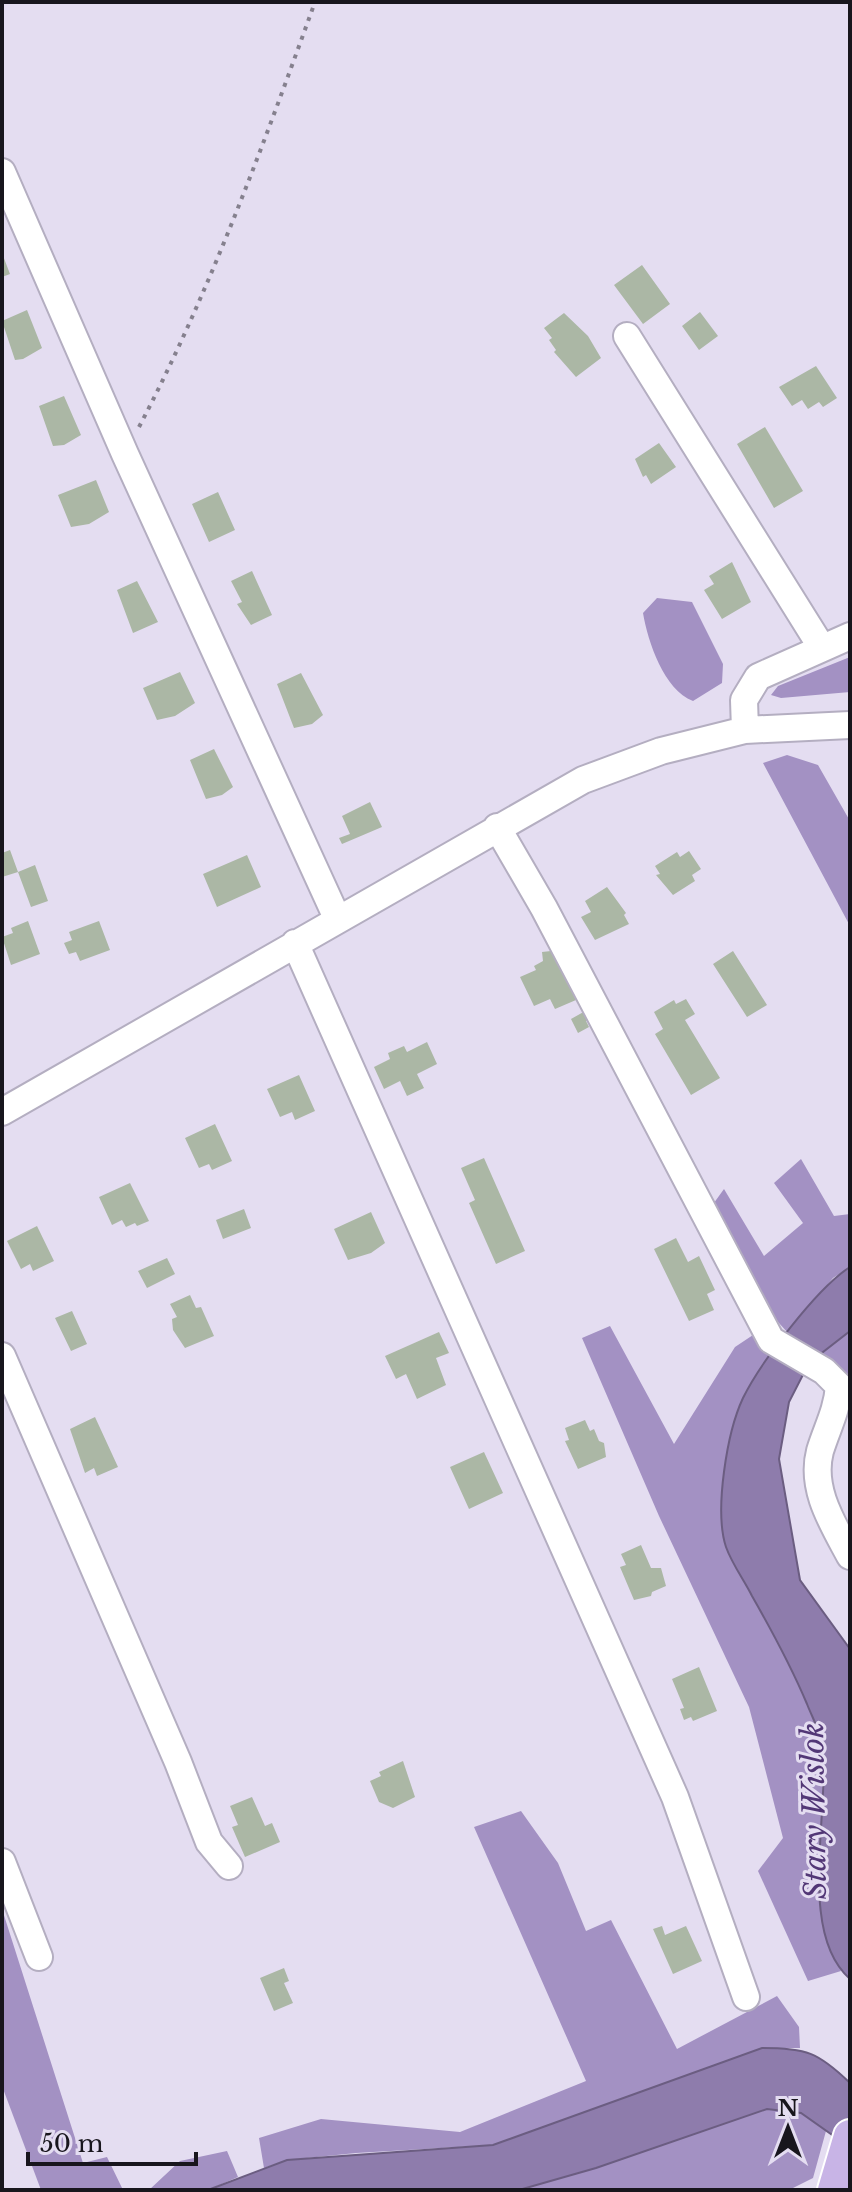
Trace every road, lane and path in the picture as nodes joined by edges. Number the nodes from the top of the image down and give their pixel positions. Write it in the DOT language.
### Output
graph roads {
  1 [pos="315,2"];
  2 [pos="2,172"];
  3 [pos="627,336"];
  4 [pos="125,454"];
  5 [pos="850,636"];
  6 [pos="822,648"];
  7 [pos="850,725"];
  8 [pos="745,730"];
  9 [pos="497,827"];
  10 [pos="337,918"];
  11 [pos="295,943"];
  12 [pos="2,1112"];
  13 [pos="2,1356"];
  14 [pos="850,1556"];
  15 [pos="2,1862"];
  16 [pos="229,1866"];
  17 [pos="39,1957"];
  18 [pos="746,1997"];
  19 [pos="850,2136"];
  20 [pos="834,2190"];
  1 -- 4 [label="path"];
  2 -- 4 [label="street"];
  3 -- 6 [label="street"];
  4 -- 10 [label="street"];
  5 -- 6 [label="street"];
  6 -- 8 [label="street"];
  7 -- 8 [label="street"];
  8 -- 9 [label="street"];
  9 -- 10 [label="street"];
  9 -- 14 [label="street"];
  10 -- 11 [label="street"];
  11 -- 12 [label="street"];
  11 -- 18 [label="street"];
  13 -- 16 [label="street"];
  15 -- 17 [label="street"];
  19 -- 20 [label="main road"];
}
